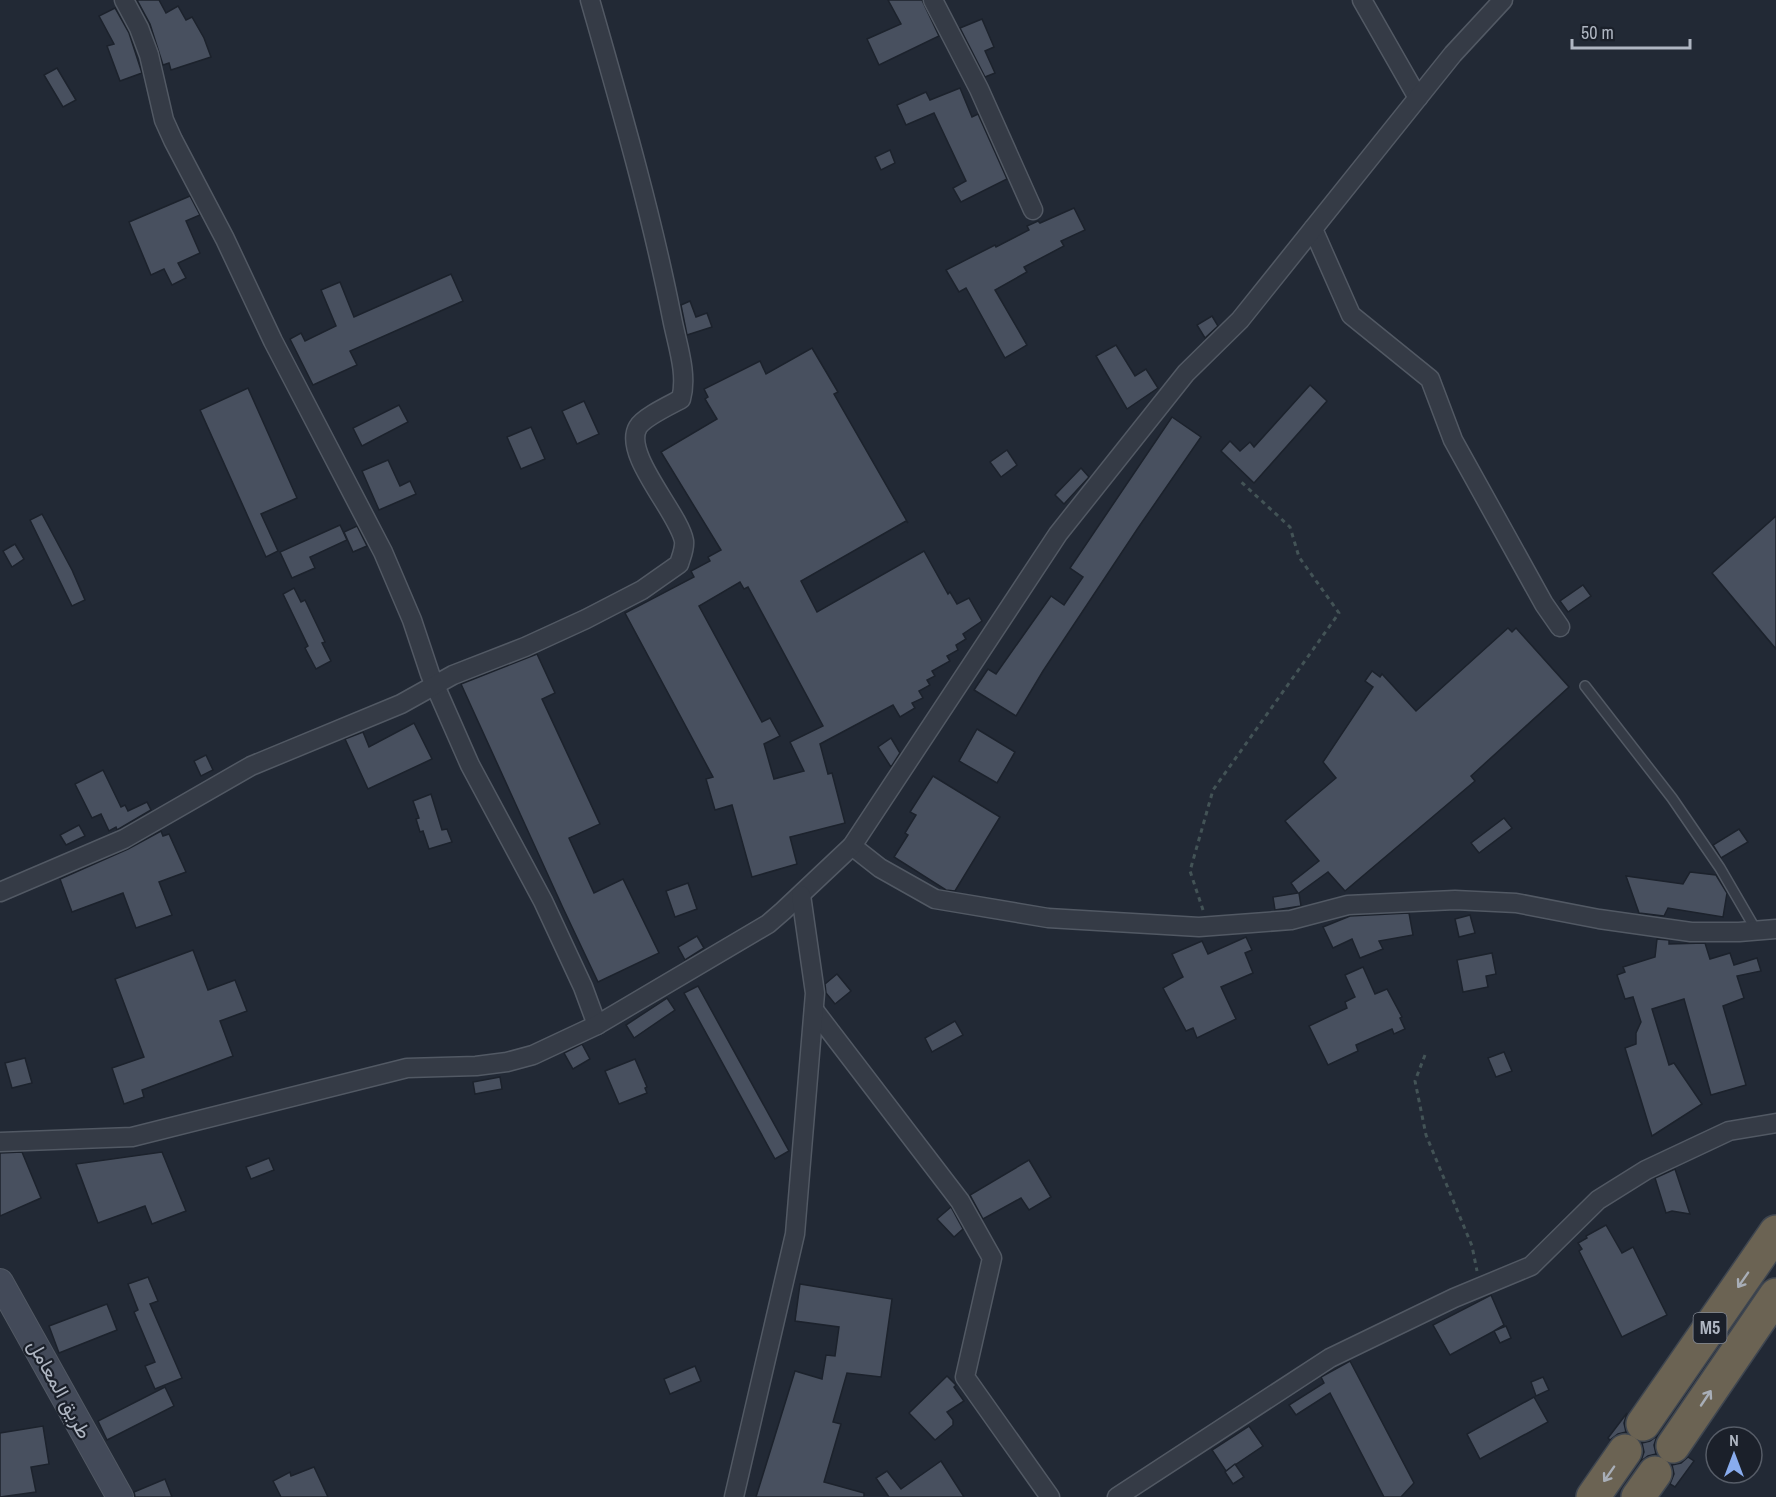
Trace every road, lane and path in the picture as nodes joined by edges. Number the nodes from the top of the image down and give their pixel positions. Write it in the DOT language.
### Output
graph roads {
  1 [pos="124,0"];
  2 [pos="590,0"];
  3 [pos="933,0"];
  4 [pos="1362,0"];
  5 [pos="1503,0"];
  6 [pos="1418,98"];
  7 [pos="1032,210"];
  8 [pos="1313,229"];
  9 [pos="1239,480"];
  10 [pos="1560,627"];
  11 [pos="436,686"];
  12 [pos="1585,686"];
  13 [pos="852,846"];
  14 [pos="0,892"];
  15 [pos="801,895"];
  16 [pos="1208,926"];
  17 [pos="1776,929"];
  18 [pos="1756,930"];
  19 [pos="814,1010"];
  20 [pos="597,1025"];
  21 [pos="1425,1055"];
  22 [pos="1776,1123"];
  23 [pos="0,1142"];
  24 [pos="1776,1232"];
  25 [pos="0,1282"];
  26 [pos="1480,1288"];
  27 [pos="1776,1294"];
  28 [pos="1643,1424"];
  29 [pos="1673,1446"];
  30 [pos="1625,1451"];
  31 [pos="120,1497"];
  32 [pos="734,1497"];
  33 [pos="1050,1497"];
  34 [pos="1117,1497"];
  35 [pos="1593,1497"];
  1 -- 11 [label="street"];
  2 -- 11 [label="street"];
  3 -- 7 [label="street"];
  4 -- 6 [label="street"];
  5 -- 6 [label="street"];
  6 -- 8 [label="street"];
  8 -- 10 [label="street"];
  8 -- 13 [label="street"];
  9 -- 16 [label="path"];
  11 -- 14 [label="street"];
  11 -- 20 [label="street"];
  12 -- 18 [label="lane"];
  13 -- 15 [label="street"];
  13 -- 16 [label="street"];
  15 -- 19 [label="street"];
  15 -- 20 [label="street"];
  16 -- 18 [label="street"];
  17 -- 18 [label="street"];
  19 -- 32 [label="street"];
  19 -- 33 [label="street"];
  20 -- 23 [label="street"];
  21 -- 26 [label="path"];
  22 -- 26 [label="street"];
  24 -- 28 [label="highway, M5, one-way"];
  25 -- 31 [label="main road, طريق المعامل"];
  26 -- 34 [label="street"];
  29 -- 27 [label="highway, M5, one-way"];
  30 -- 35 [label="highway, one-way"];
}
